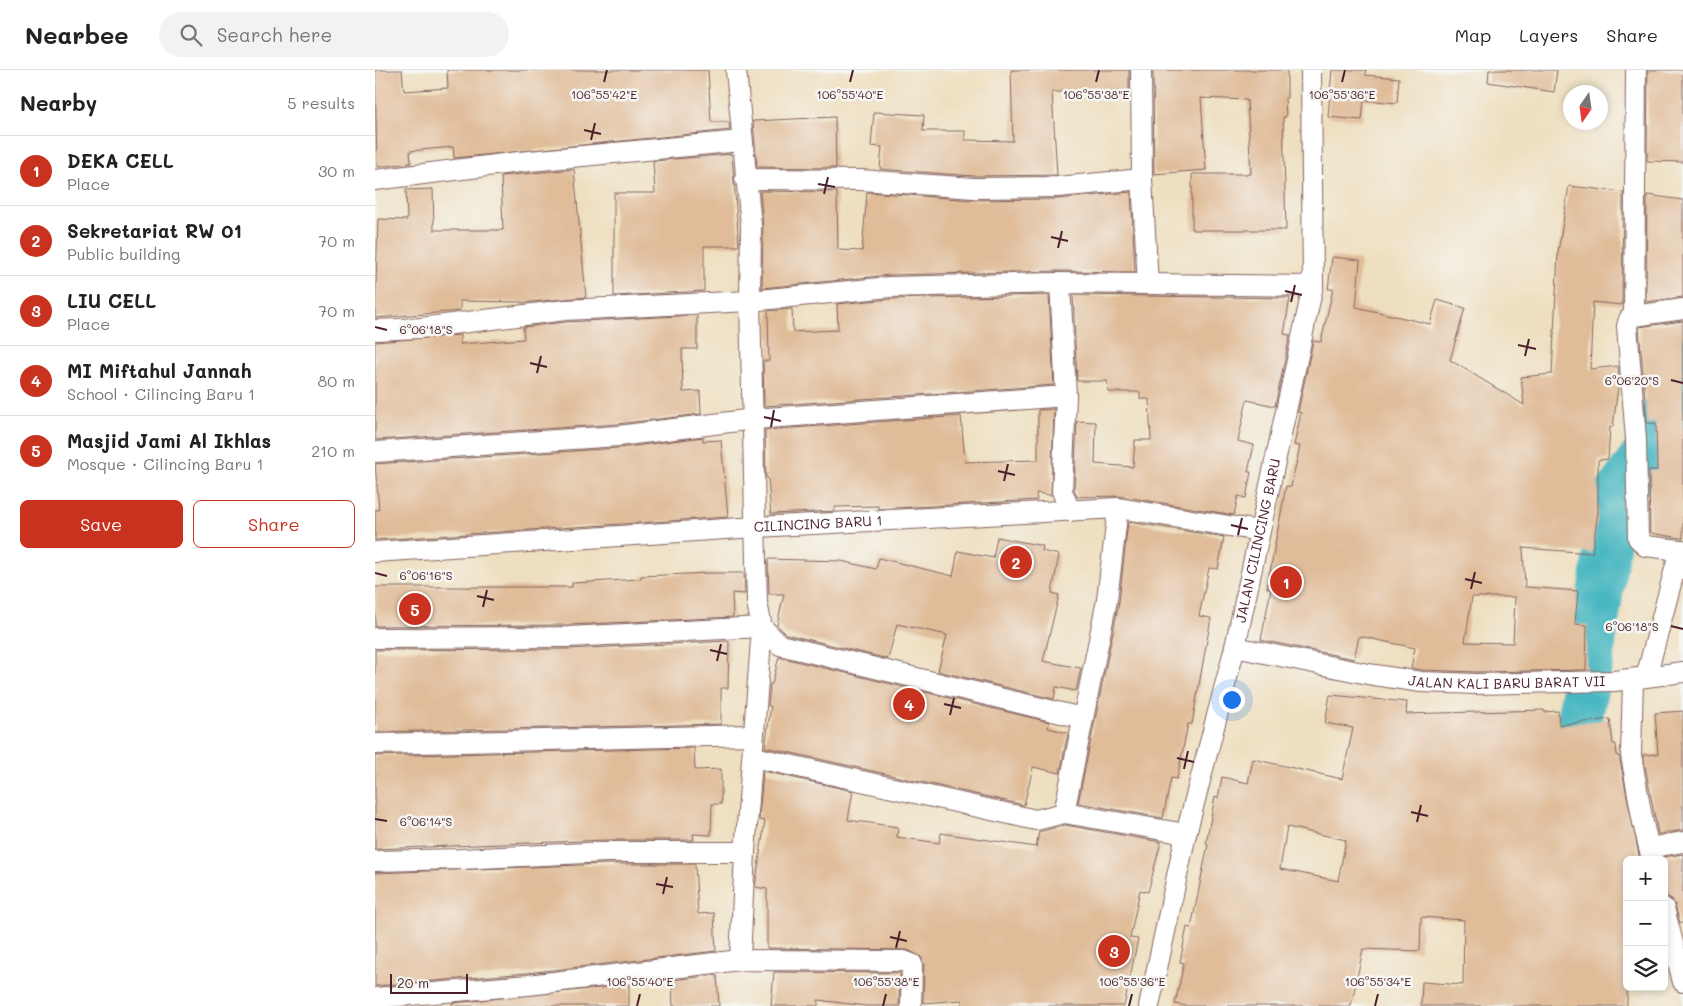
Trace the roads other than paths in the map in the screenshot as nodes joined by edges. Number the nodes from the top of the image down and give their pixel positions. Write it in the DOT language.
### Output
graph roads {
  1 [pos="736,70"];
  2 [pos="1141,70"];
  3 [pos="1311,70"];
  4 [pos="1636,70"];
  5 [pos="741,141"];
  6 [pos="745,179"];
  7 [pos="1142,179"];
  8 [pos="375,180"];
  9 [pos="1060,283"];
  10 [pos="1148,284"];
  11 [pos="1313,286"];
  12 [pos="750,301"];
  13 [pos="1680,308"];
  14 [pos="1634,316"];
  15 [pos="375,330"];
  16 [pos="1066,396"];
  17 [pos="754,419"];
  18 [pos="375,452"];
  19 [pos="1118,508"];
  20 [pos="1070,510"];
  21 [pos="756,527"];
  22 [pos="1260,531"];
  23 [pos="1681,550"];
  24 [pos="375,552"];
  25 [pos="762,627"];
  26 [pos="375,638"];
  27 [pos="1235,647"];
  28 [pos="1683,672"];
  29 [pos="1631,679"];
  30 [pos="1082,718"];
  31 [pos="753,735"];
  32 [pos="375,744"];
  33 [pos="754,757"];
  34 [pos="1064,812"];
  35 [pos="1186,834"];
  36 [pos="1683,842"];
  37 [pos="745,852"];
  38 [pos="1650,854"];
  39 [pos="375,861"];
  40 [pos="1668,924"];
  41 [pos="740,960"];
  42 [pos="1683,982"];
  43 [pos="375,998"];
  44 [pos="911,1006"];
  45 [pos="1149,1006"];
  1 -- 5 [label="street"];
  2 -- 7 [label="street"];
  3 -- 11 [label="street, JALAN CILINCING BARU"];
  4 -- 14 [label="street"];
  5 -- 6 [label="street"];
  5 -- 8 [label="street"];
  6 -- 7 [label="street"];
  6 -- 12 [label="street"];
  7 -- 10 [label="street"];
  9 -- 10 [label="street"];
  9 -- 12 [label="street"];
  9 -- 16 [label="street"];
  10 -- 11 [label="street"];
  11 -- 22 [label="street, JALAN CILINCING BARU"];
  12 -- 15 [label="street"];
  12 -- 17 [label="street"];
  13 -- 14 [label="street"];
  14 -- 23 [label="street"];
  16 -- 17 [label="street"];
  16 -- 20 [label="street"];
  17 -- 18 [label="street"];
  17 -- 21 [label="street"];
  19 -- 20 [label="street, CILINCING BARU 1"];
  19 -- 22 [label="street, CILINCING BARU 1"];
  19 -- 30 [label="street"];
  20 -- 21 [label="street, CILINCING BARU 1"];
  21 -- 24 [label="street, CILINCING BARU 1"];
  21 -- 25 [label="street"];
  22 -- 27 [label="street, JALAN CILINCING BARU"];
  23 -- 29 [label="street"];
  25 -- 26 [label="street"];
  25 -- 30 [label="street"];
  25 -- 31 [label="street"];
  27 -- 29 [label="street, JALAN KALI BARU BARAT VII"];
  27 -- 35 [label="street, JALAN CILINCING BARU"];
  28 -- 29 [label="street, JALAN KALI BARU BARAT VII"];
  29 -- 38 [label="street"];
  30 -- 34 [label="street"];
  31 -- 32 [label="street"];
  31 -- 33 [label="street"];
  33 -- 34 [label="street"];
  33 -- 37 [label="street"];
  34 -- 35 [label="street"];
  35 -- 45 [label="street, JALAN CILINCING BARU"];
  36 -- 38 [label="street"];
  37 -- 39 [label="street"];
  37 -- 41 [label="street"];
  40 -- 42 [label="street"];
  41 -- 43 [label="street"];
  41 -- 44 [label="street"];
}
